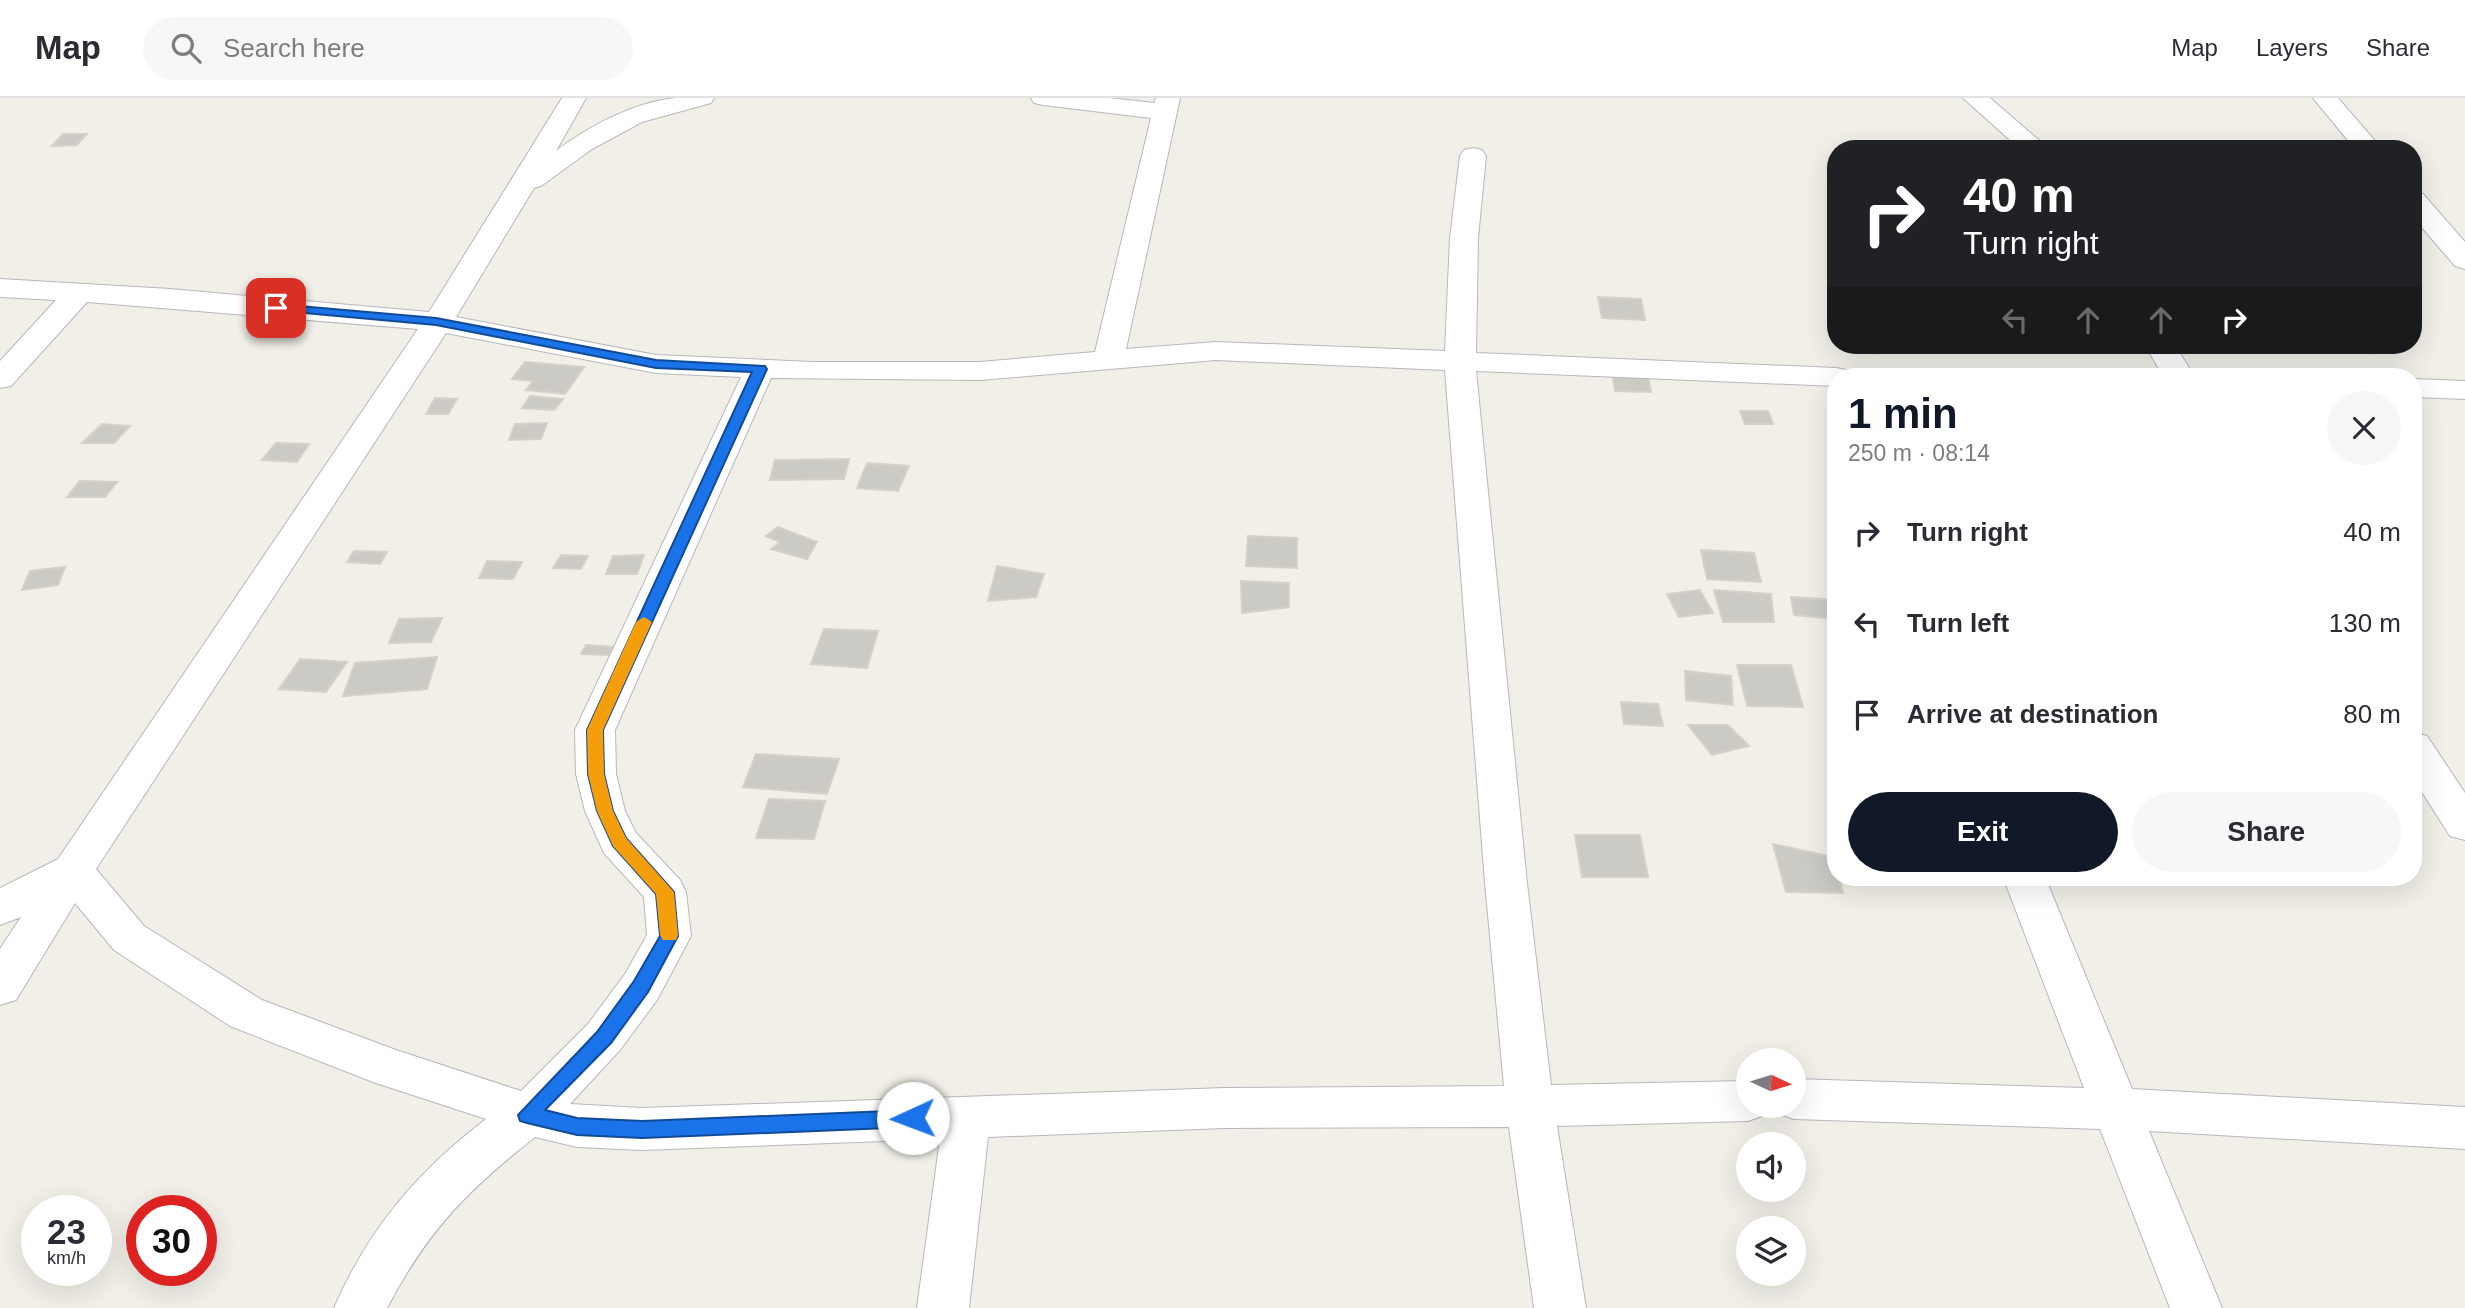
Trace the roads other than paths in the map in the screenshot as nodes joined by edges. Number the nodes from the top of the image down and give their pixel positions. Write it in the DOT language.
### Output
graph roads {
  1 [pos="574,98"];
  2 [pos="702,98"];
  3 [pos="1043,98"];
  4 [pos="1975,98"];
  5 [pos="2326,98"];
  6 [pos="1166,105"];
  7 [pos="2025,140"];
  8 [pos="2361,140"];
  9 [pos="1473,156"];
  10 [pos="519,190"];
  11 [pos="2422,210"];
  12 [pos="2465,260"];
  13 [pos="0,288"];
  14 [pos="80,292"];
  15 [pos="436,322"];
  16 [pos="1109,358"];
  17 [pos="1460,361"];
  18 [pos="760,369"];
  19 [pos="0,379"];
  20 [pos="1827,384"];
  21 [pos="2422,388"];
  22 [pos="2465,390"];
  23 [pos="2422,760"];
  24 [pos="2465,825"];
  25 [pos="73,870"];
  26 [pos="2028,886"];
  27 [pos="0,908"];
  28 [pos="0,987"];
  29 [pos="1806,1099"];
  30 [pos="1736,1101"];
  31 [pos="1530,1106"];
  32 [pos="2119,1110"];
  33 [pos="527,1115"];
  34 [pos="967,1116"];
  35 [pos="2465,1128"];
  36 [pos="360,1308"];
  37 [pos="943,1308"];
  38 [pos="1560,1308"];
  39 [pos="2196,1308"];
  1 -- 10 [label="street"];
  2 -- 10 [label="street"];
  3 -- 6 [label="street"];
  4 -- 7 [label="street"];
  5 -- 8 [label="street"];
  6 -- 16 [label="street"];
  9 -- 17 [label="street"];
  10 -- 15 [label="street"];
  11 -- 12 [label="street"];
  13 -- 14 [label="street"];
  14 -- 15 [label="street"];
  14 -- 19 [label="street"];
  15 -- 18 [label="street"];
  15 -- 25 [label="street"];
  16 -- 17 [label="street"];
  16 -- 18 [label="street"];
  17 -- 20 [label="street"];
  17 -- 31 [label="street"];
  18 -- 33 [label="street"];
  21 -- 22 [label="street"];
  23 -- 24 [label="street"];
  25 -- 27 [label="street"];
  25 -- 28 [label="street"];
  25 -- 33 [label="street"];
  26 -- 32 [label="street"];
  29 -- 32 [label="street"];
  30 -- 31 [label="street"];
  31 -- 34 [label="street"];
  31 -- 38 [label="street"];
  32 -- 35 [label="street"];
  32 -- 39 [label="street"];
  33 -- 34 [label="street"];
  33 -- 36 [label="street"];
  34 -- 37 [label="street"];
}
